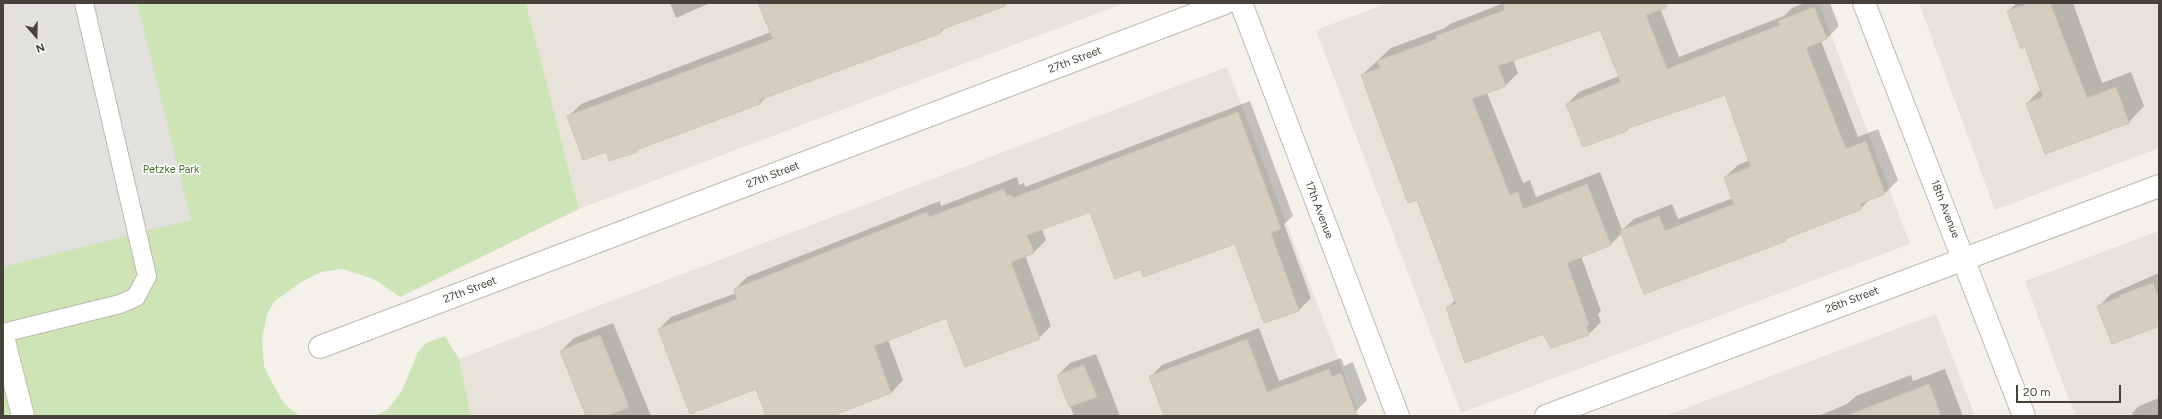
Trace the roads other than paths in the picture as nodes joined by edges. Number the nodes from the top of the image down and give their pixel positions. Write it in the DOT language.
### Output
graph roads {
  1 [pos="84,3"];
  2 [pos="1224,3"];
  3 [pos="1241,3"];
  4 [pos="1864,3"];
  5 [pos="2159,186"];
  6 [pos="1964,258"];
  7 [pos="3,333"];
  8 [pos="3,337"];
  9 [pos="320,347"];
  10 [pos="23,416"];
  11 [pos="1398,416"];
  12 [pos="1546,416"];
  13 [pos="2024,416"];
  1 -- 7 [label="lane"];
  2 -- 9 [label="street, 27th Street"];
  3 -- 11 [label="street, 17th Avenue"];
  4 -- 6 [label="street, 18th Avenue"];
  5 -- 6 [label="street, 26th Street"];
  6 -- 12 [label="street, 26th Street"];
  6 -- 13 [label="street, 18th Avenue"];
  8 -- 10 [label="street"];
}
